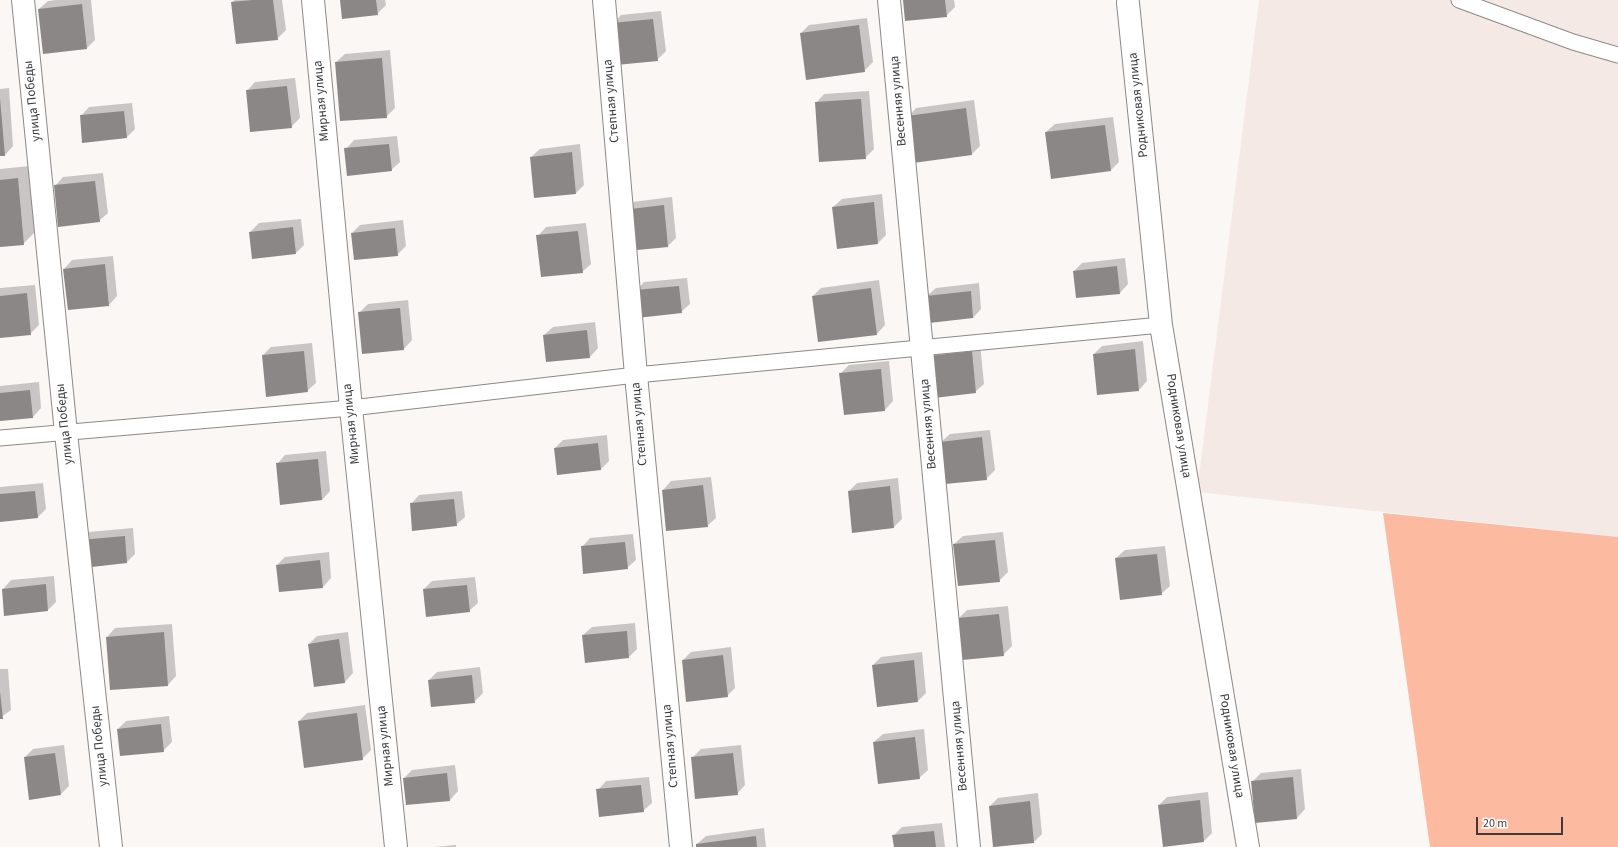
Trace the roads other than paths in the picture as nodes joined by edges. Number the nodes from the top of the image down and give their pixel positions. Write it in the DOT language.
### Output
graph roads {
  1 [pos="23,0"];
  2 [pos="313,0"];
  3 [pos="604,0"];
  4 [pos="889,0"];
  5 [pos="1459,0"];
  6 [pos="1125,2"];
  7 [pos="1618,55"];
  8 [pos="1161,325"];
  9 [pos="922,346"];
  10 [pos="636,375"];
  11 [pos="351,408"];
  12 [pos="66,433"];
  13 [pos="0,438"];
  14 [pos="111,847"];
  15 [pos="396,847"];
  16 [pos="681,847"];
  17 [pos="970,847"];
  18 [pos="1248,847"];
  1 -- 12 [label="street, улица Победы"];
  2 -- 11 [label="street, Мирная улица"];
  3 -- 10 [label="street, Степная улица"];
  4 -- 9 [label="street, Весенняя улица"];
  5 -- 7 [label="lane"];
  6 -- 8 [label="street, Родниковая улица"];
  8 -- 9 [label="lane"];
  8 -- 18 [label="street, Родниковая улица"];
  9 -- 10 [label="lane"];
  9 -- 17 [label="street, Весенняя улица"];
  10 -- 11 [label="lane"];
  10 -- 16 [label="street, Степная улица"];
  11 -- 12 [label="lane"];
  11 -- 15 [label="street, Мирная улица"];
  12 -- 13 [label="lane"];
  12 -- 14 [label="street, улица Победы"];
}
